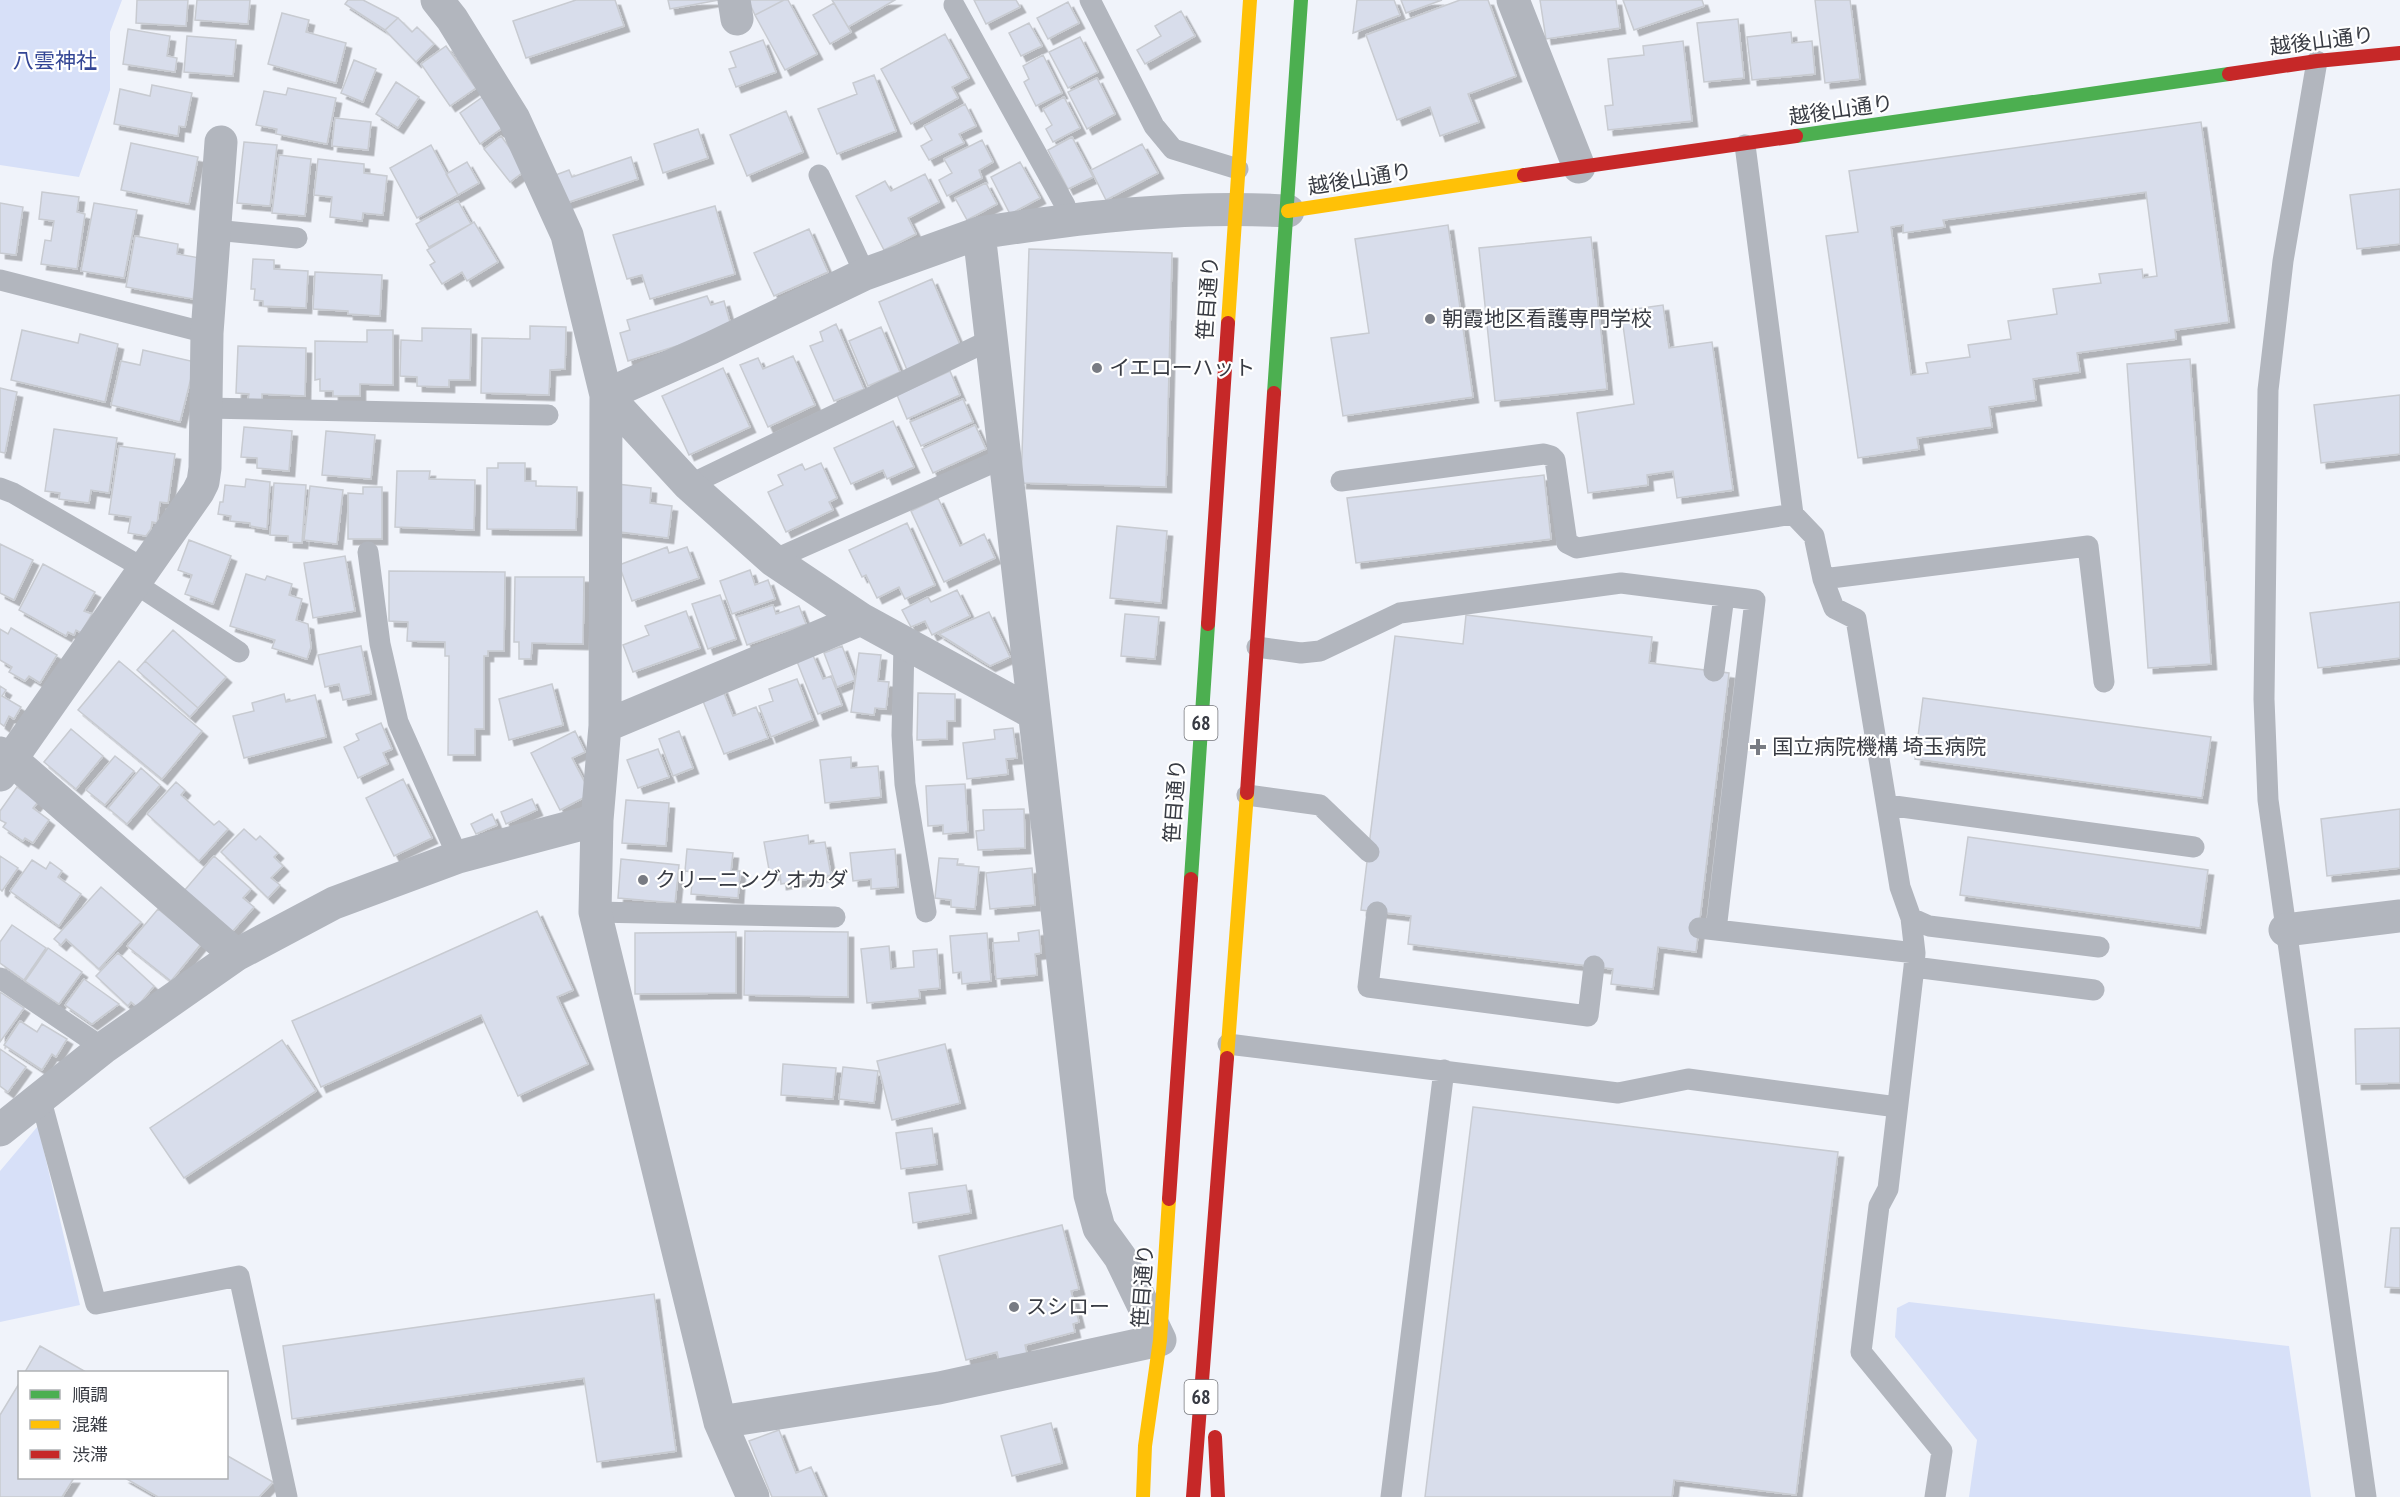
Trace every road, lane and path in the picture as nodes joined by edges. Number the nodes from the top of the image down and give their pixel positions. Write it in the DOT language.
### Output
graph roads {
  1 [pos="437,0"];
  2 [pos="1090,0"];
  3 [pos="1250,0"];
  4 [pos="1301,0"];
  5 [pos="1513,0"];
  6 [pos="954,5"];
  7 [pos="2400,53"];
  8 [pos="2317,61"];
  9 [pos="221,142"];
  10 [pos="1745,145"];
  11 [pos="1579,167"];
  12 [pos="1238,169"];
  13 [pos="819,175"];
  14 [pos="1236,208"];
  15 [pos="1288,211"];
  16 [pos="1068,219"];
  17 [pos="214,230"];
  18 [pos="980,233"];
  19 [pos="297,238"];
  20 [pos="865,274"];
  21 [pos="0,280"];
  22 [pos="207,333"];
  23 [pos="990,340"];
  24 [pos="606,395"];
  25 [pos="205,408"];
  26 [pos="548,416"];
  27 [pos="1006,457"];
  28 [pos="1341,481"];
  29 [pos="689,485"];
  30 [pos="0,488"];
  31 [pos="1793,514"];
  32 [pos="368,552"];
  33 [pos="773,560"];
  34 [pos="138,575"];
  35 [pos="1823,579"];
  36 [pos="1724,596"];
  37 [pos="861,619"];
  38 [pos="904,643"];
  39 [pos="1257,647"];
  40 [pos="239,652"];
  41 [pos="1714,671"];
  42 [pos="2104,682"];
  43 [pos="1033,713"];
  44 [pos="605,726"];
  45 [pos="4,762"];
  46 [pos="1247,795"];
  47 [pos="1887,805"];
  48 [pos="597,820"];
  49 [pos="2194,847"];
  50 [pos="1369,852"];
  51 [pos="458,856"];
  52 [pos="595,912"];
  53 [pos="926,912"];
  54 [pos="1377,912"];
  55 [pos="2400,916"];
  56 [pos="835,917"];
  57 [pos="1911,918"];
  58 [pos="2285,930"];
  59 [pos="2099,947"];
  60 [pos="236,955"];
  61 [pos="1915,960"];
  62 [pos="1594,966"];
  63 [pos="0,978"];
  64 [pos="2094,990"];
  65 [pos="1228,1044"];
  66 [pos="103,1048"];
  67 [pos="1444,1071"];
  68 [pos="40,1097"];
  69 [pos="1897,1107"];
  70 [pos="0,1130"];
  71 [pos="1209,1297"];
  72 [pos="1160,1340"];
  73 [pos="1214,1403"];
  74 [pos="720,1422"];
  75 [pos="1215,1426"];
  76 [pos="1145,1446"];
  77 [pos="287,1497"];
  78 [pos="753,1497"];
  79 [pos="1136,1497"];
  80 [pos="1143,1497"];
  81 [pos="1193,1497"];
  82 [pos="1218,1497"];
  83 [pos="1391,1497"];
  84 [pos="1935,1497"];
  85 [pos="2366,1497"];
  1 -- 24 [label="street"];
  2 -- 12 [label="lane"];
  3 -- 12 [label="main road, 笹目通り / 68"];
  4 -- 15 [label="main road, 68"];
  5 -- 11 [label="street"];
  6 -- 16 [label="lane"];
  7 -- 8 [label="main road, 越後山通り"];
  8 -- 10 [label="main road, 越後山通り"];
  8 -- 58 [label="lane"];
  9 -- 17 [label="street"];
  10 -- 11 [label="main road, 越後山通り"];
  10 -- 31 [label="lane"];
  11 -- 15 [label="main road, 越後山通り"];
  12 -- 14 [label="main road, 笹目通り / 68"];
  13 -- 20 [label="lane"];
  14 -- 15 [label="street"];
  14 -- 16 [label="street"];
  14 -- 72 [label="main road, 笹目通り / 68"];
  15 -- 39 [label="main road, 68"];
  16 -- 18 [label="street"];
  17 -- 19 [label="lane"];
  17 -- 22 [label="street"];
  18 -- 20 [label="street"];
  18 -- 23 [label="street"];
  20 -- 24 [label="street"];
  21 -- 22 [label="lane"];
  22 -- 25 [label="street"];
  23 -- 27 [label="street"];
  23 -- 29 [label="lane"];
  24 -- 29 [label="street"];
  24 -- 44 [label="street"];
  25 -- 26 [label="lane"];
  25 -- 34 [label="street"];
  27 -- 33 [label="lane"];
  27 -- 43 [label="street"];
  28 -- 31 [label="lane"];
  29 -- 33 [label="street"];
  30 -- 34 [label="lane"];
  31 -- 35 [label="lane"];
  32 -- 51 [label="lane"];
  33 -- 37 [label="street"];
  34 -- 40 [label="lane"];
  34 -- 45 [label="street"];
  35 -- 42 [label="lane"];
  35 -- 47 [label="lane"];
  36 -- 39 [label="lane"];
  36 -- 41 [label="lane"];
  36 -- 61 [label="lane"];
  37 -- 38 [label="street"];
  37 -- 44 [label="street"];
  38 -- 43 [label="street"];
  38 -- 53 [label="lane"];
  39 -- 46 [label="main road, 68"];
  43 -- 72 [label="street"];
  44 -- 48 [label="street"];
  45 -- 60 [label="street"];
  46 -- 50 [label="lane"];
  46 -- 65 [label="main road, 68"];
  47 -- 49 [label="lane"];
  47 -- 57 [label="lane"];
  48 -- 51 [label="street"];
  48 -- 52 [label="street"];
  51 -- 60 [label="street"];
  52 -- 56 [label="lane"];
  52 -- 74 [label="street"];
  54 -- 62 [label="lane"];
  55 -- 58 [label="street"];
  57 -- 59 [label="lane"];
  57 -- 61 [label="lane"];
  58 -- 85 [label="lane"];
  60 -- 66 [label="street"];
  61 -- 64 [label="lane"];
  61 -- 69 [label="lane"];
  63 -- 66 [label="lane"];
  65 -- 67 [label="lane"];
  65 -- 71 [label="main road, 68"];
  66 -- 68 [label="street"];
  67 -- 69 [label="lane"];
  67 -- 83 [label="lane"];
  68 -- 70 [label="street"];
  68 -- 77 [label="lane"];
  69 -- 84 [label="lane"];
  71 -- 73 [label="main road"];
  71 -- 81 [label="main road, 68"];
  72 -- 74 [label="street"];
  72 -- 76 [label="main road, 笹目通り / 68"];
  74 -- 78 [label="street"];
  75 -- 82 [label="main road"];
  76 -- 79 [label="main road"];
  76 -- 80 [label="main road, 笹目通り / 68"];
}
